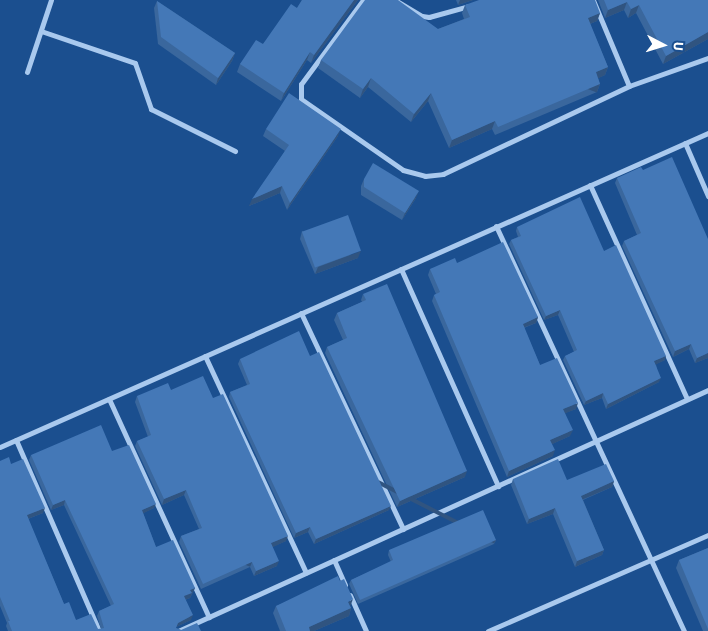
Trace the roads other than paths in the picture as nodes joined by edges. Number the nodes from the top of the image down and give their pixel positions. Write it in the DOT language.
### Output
graph roads {
  1 [pos="51,0"];
  2 [pos="363,0"];
  3 [pos="395,0"];
  4 [pos="593,0"];
  5 [pos="478,3"];
  6 [pos="41,30"];
  7 [pos="708,58"];
  8 [pos="27,72"];
  9 [pos="629,86"];
  10 [pos="708,133"];
  11 [pos="685,143"];
  12 [pos="235,151"];
  13 [pos="590,185"];
  14 [pos="708,196"];
  15 [pos="496,226"];
  16 [pos="401,269"];
  17 [pos="301,313"];
  18 [pos="205,356"];
  19 [pos="708,390"];
  20 [pos="109,399"];
  21 [pos="686,400"];
  22 [pos="16,440"];
  23 [pos="596,441"];
  24 [pos="0,446"];
  25 [pos="498,486"];
  26 [pos="404,528"];
  27 [pos="708,535"];
  28 [pos="334,560"];
  29 [pos="652,561"];
  30 [pos="306,573"];
  31 [pos="209,617"];
  32 [pos="99,631"];
  33 [pos="178,631"];
  34 [pos="366,631"];
  35 [pos="488,631"];
  36 [pos="684,631"];
  1 -- 6 [label="street"];
  2 -- 9 [label="street"];
  3 -- 5 [label="street"];
  4 -- 9 [label="street"];
  6 -- 8 [label="street"];
  6 -- 12 [label="street"];
  7 -- 9 [label="street"];
  10 -- 11 [label="street"];
  11 -- 13 [label="street"];
  11 -- 14 [label="street"];
  13 -- 15 [label="street"];
  13 -- 21 [label="street"];
  15 -- 16 [label="street"];
  15 -- 23 [label="street"];
  16 -- 17 [label="street"];
  16 -- 25 [label="street"];
  17 -- 18 [label="street"];
  17 -- 26 [label="street"];
  18 -- 20 [label="street"];
  18 -- 30 [label="street"];
  19 -- 21 [label="street"];
  20 -- 22 [label="street"];
  20 -- 31 [label="street"];
  21 -- 23 [label="street"];
  22 -- 24 [label="street"];
  22 -- 32 [label="street"];
  23 -- 25 [label="street"];
  23 -- 29 [label="street"];
  25 -- 26 [label="street"];
  26 -- 28 [label="street"];
  27 -- 29 [label="street"];
  28 -- 30 [label="street"];
  28 -- 34 [label="street"];
  29 -- 35 [label="street"];
  29 -- 36 [label="street"];
  30 -- 31 [label="street"];
  31 -- 33 [label="street"];
}
